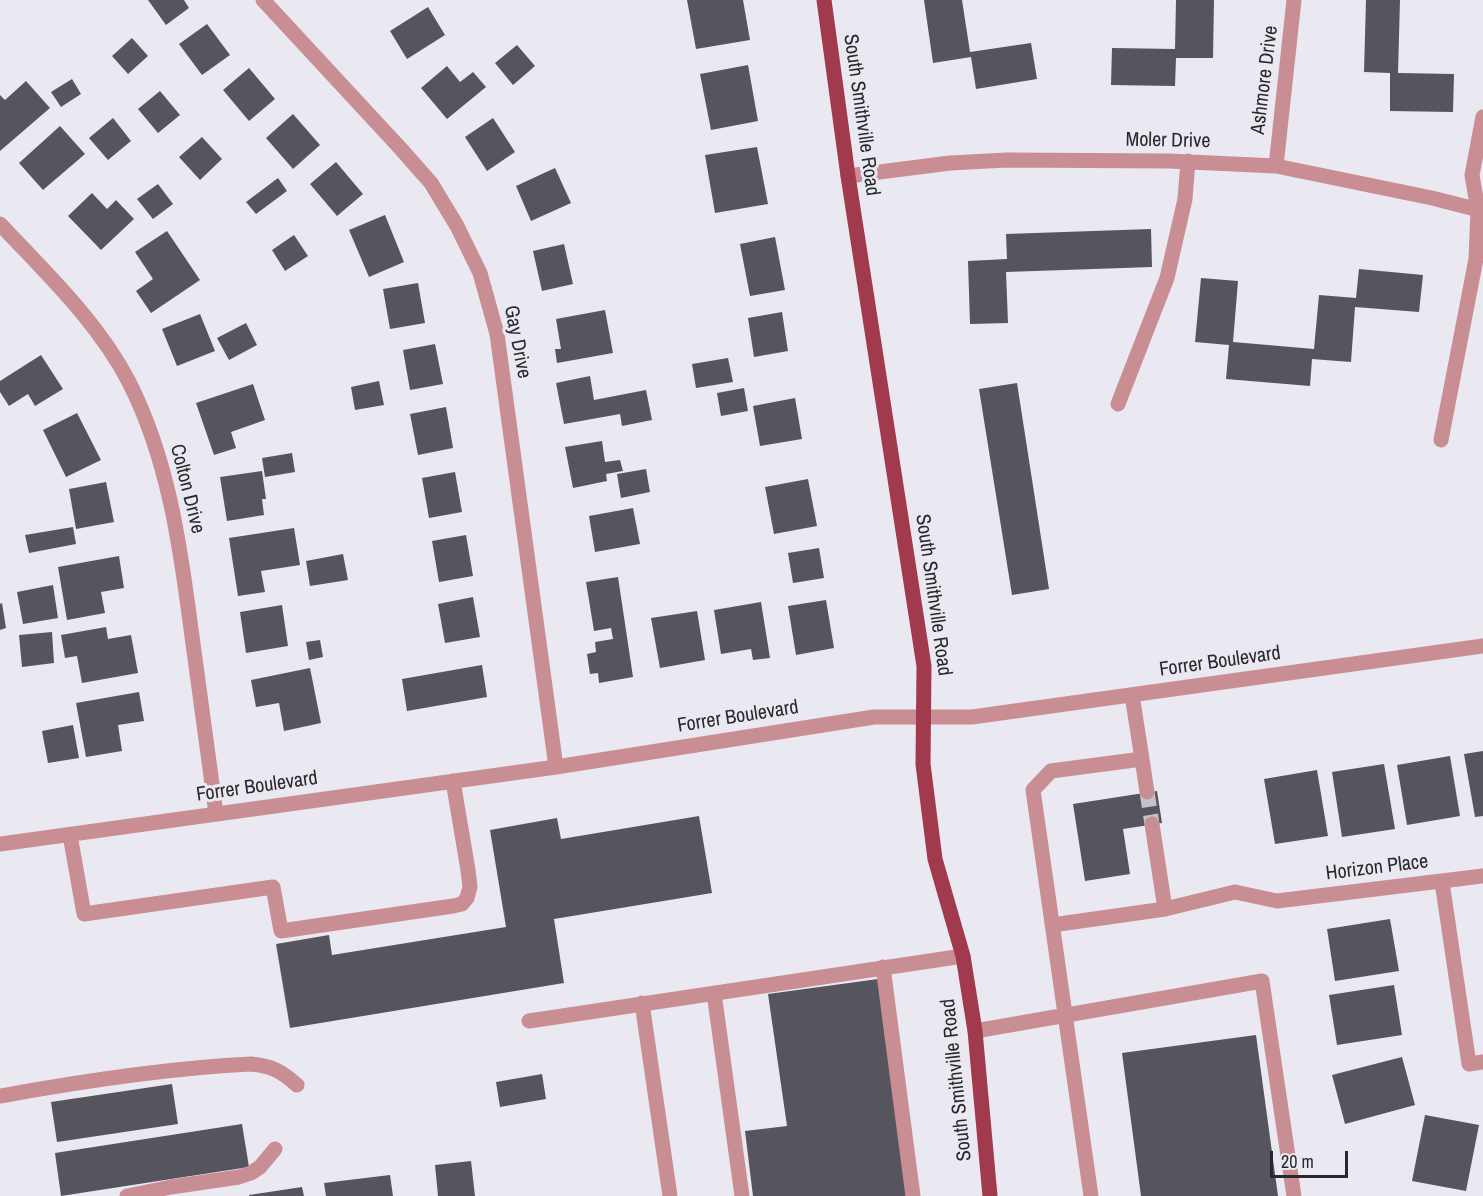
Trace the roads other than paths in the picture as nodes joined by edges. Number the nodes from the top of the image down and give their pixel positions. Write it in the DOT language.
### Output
graph roads {
  1 [pos="263,0"];
  2 [pos="824,0"];
  3 [pos="1294,0"];
  4 [pos="1483,117"];
  5 [pos="1188,161"];
  6 [pos="1276,166"];
  7 [pos="848,176"];
  8 [pos="1480,210"];
  9 [pos="0,224"];
  10 [pos="1118,404"];
  11 [pos="1441,441"];
  12 [pos="1483,646"];
  13 [pos="1132,695"];
  14 [pos="924,717"];
  15 [pos="1142,759"];
  16 [pos="556,767"];
  17 [pos="453,781"];
  18 [pos="1147,792"];
  19 [pos="216,814"];
  20 [pos="1152,824"];
  21 [pos="70,835"];
  22 [pos="0,844"];
  23 [pos="1483,876"];
  24 [pos="1442,882"];
  25 [pos="1165,909"];
  26 [pos="1052,925"];
  27 [pos="963,956"];
  28 [pos="883,967"];
  29 [pos="714,993"];
  30 [pos="642,1003"];
  31 [pos="1065,1016"];
  32 [pos="529,1021"];
  33 [pos="975,1031"];
  34 [pos="1483,1062"];
  35 [pos="297,1085"];
  36 [pos="0,1096"];
  37 [pos="275,1149"];
  38 [pos="127,1196"];
  39 [pos="670,1196"];
  40 [pos="742,1196"];
  41 [pos="913,1196"];
  42 [pos="990,1196"];
  43 [pos="1091,1196"];
  44 [pos="1294,1196"];
  1 -- 16 [label="street, Gay Drive"];
  2 -- 7 [label="main road, South Smithville Road"];
  3 -- 6 [label="street, Ashmore Drive"];
  4 -- 8 [label="street"];
  5 -- 6 [label="street, Moler Drive"];
  5 -- 7 [label="street, Moler Drive"];
  5 -- 10 [label="street"];
  6 -- 8 [label="street, Moler Drive"];
  7 -- 14 [label="main road, South Smithville Road"];
  8 -- 11 [label="street"];
  9 -- 19 [label="street, Colton Drive"];
  12 -- 13 [label="street, Forrer Boulevard"];
  13 -- 14 [label="street, Forrer Boulevard"];
  13 -- 15 [label="street"];
  14 -- 16 [label="street, Forrer Boulevard"];
  14 -- 27 [label="main road, South Smithville Road"];
  15 -- 18 [label="street"];
  15 -- 26 [label="street"];
  16 -- 17 [label="street, Forrer Boulevard"];
  17 -- 19 [label="street, Forrer Boulevard"];
  17 -- 21 [label="street"];
  19 -- 21 [label="street, Forrer Boulevard"];
  20 -- 25 [label="street"];
  21 -- 22 [label="street, Forrer Boulevard"];
  23 -- 24 [label="street, Horizon Place"];
  24 -- 25 [label="street, Horizon Place"];
  24 -- 34 [label="street"];
  25 -- 26 [label="street, Horizon Place"];
  26 -- 31 [label="street"];
  27 -- 28 [label="street"];
  27 -- 33 [label="main road, South Smithville Road"];
  28 -- 29 [label="street"];
  28 -- 41 [label="street"];
  29 -- 30 [label="street"];
  29 -- 40 [label="street"];
  30 -- 32 [label="street"];
  30 -- 39 [label="street"];
  31 -- 33 [label="street"];
  31 -- 43 [label="street"];
  31 -- 44 [label="street"];
  33 -- 42 [label="main road, South Smithville Road"];
  35 -- 36 [label="street"];
  37 -- 38 [label="street"];
}
